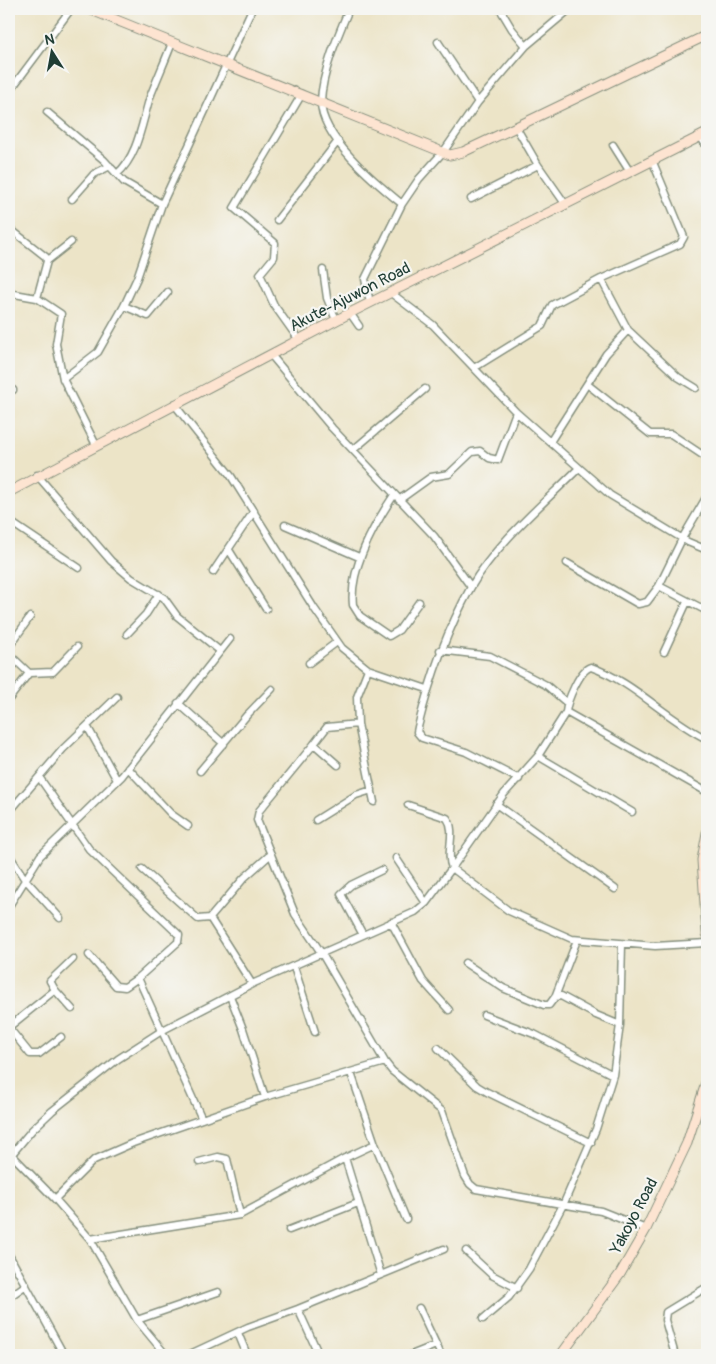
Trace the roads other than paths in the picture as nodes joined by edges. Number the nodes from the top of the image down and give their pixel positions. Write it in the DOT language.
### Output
graph roads {
  1 [pos="71,9"];
  2 [pos="89,9"];
  3 [pos="252,9"];
  4 [pos="349,9"];
  5 [pos="500,9"];
  6 [pos="570,9"];
  7 [pos="707,35"];
  8 [pos="438,42"];
  9 [pos="172,43"];
  10 [pos="526,46"];
  11 [pos="226,66"];
  12 [pos="9,92"];
  13 [pos="302,94"];
  14 [pos="321,101"];
  15 [pos="478,102"];
  16 [pos="47,112"];
  17 [pos="516,127"];
  18 [pos="704,134"];
  19 [pos="338,141"];
  20 [pos="613,146"];
  21 [pos="707,147"];
  22 [pos="444,151"];
  23 [pos="652,160"];
  24 [pos="538,165"];
  25 [pos="110,166"];
  26 [pos="630,172"];
  27 [pos="117,174"];
  28 [pos="72,199"];
  29 [pos="471,199"];
  30 [pos="162,204"];
  31 [pos="402,204"];
  32 [pos="566,206"];
  33 [pos="277,220"];
  34 [pos="9,228"];
  35 [pos="71,242"];
  36 [pos="48,261"];
  37 [pos="323,270"];
  38 [pos="601,279"];
  39 [pos="168,292"];
  40 [pos="9,293"];
  41 [pos="391,293"];
  42 [pos="37,298"];
  43 [pos="370,303"];
  44 [pos="124,306"];
  45 [pos="350,313"];
  46 [pos="336,320"];
  47 [pos="359,326"];
  48 [pos="628,330"];
  49 [pos="298,340"];
  50 [pos="271,355"];
  51 [pos="474,368"];
  52 [pos="63,379"];
  53 [pos="587,384"];
  54 [pos="696,388"];
  55 [pos="425,389"];
  56 [pos="174,404"];
  57 [pos="516,412"];
  58 [pos="550,442"];
  59 [pos="96,445"];
  60 [pos="353,450"];
  61 [pos="707,458"];
  62 [pos="579,468"];
  63 [pos="37,475"];
  64 [pos="9,492"];
  65 [pos="394,495"];
  66 [pos="707,496"];
  67 [pos="399,500"];
  68 [pos="254,511"];
  69 [pos="9,521"];
  70 [pos="286,525"];
  71 [pos="683,537"];
  72 [pos="229,550"];
  73 [pos="707,550"];
  74 [pos="359,557"];
  75 [pos="567,563"];
  76 [pos="79,568"];
  77 [pos="213,572"];
  78 [pos="658,586"];
  79 [pos="471,587"];
  80 [pos="159,594"];
  81 [pos="419,602"];
  82 [pos="687,602"];
  83 [pos="266,609"];
  84 [pos="707,611"];
  85 [pos="30,617"];
  86 [pos="127,634"];
  87 [pos="230,639"];
  88 [pos="337,642"];
  89 [pos="9,647"];
  90 [pos="77,648"];
  91 [pos="440,650"];
  92 [pos="220,652"];
  93 [pos="664,652"];
  94 [pos="9,654"];
  95 [pos="309,663"];
  96 [pos="368,669"];
  97 [pos="29,673"];
  98 [pos="272,689"];
  99 [pos="428,689"];
  100 [pos="117,697"];
  101 [pos="9,700"];
  102 [pos="178,703"];
  103 [pos="567,703"];
  104 [pos="566,712"];
  105 [pos="358,724"];
  106 [pos="87,726"];
  107 [pos="707,739"];
  108 [pos="224,744"];
  109 [pos="314,744"];
  110 [pos="538,756"];
  111 [pos="338,765"];
  112 [pos="128,768"];
  113 [pos="200,771"];
  114 [pos="39,777"];
  115 [pos="519,779"];
  116 [pos="117,780"];
  117 [pos="372,790"];
  118 [pos="707,792"];
  119 [pos="374,802"];
  120 [pos="496,804"];
  121 [pos="408,805"];
  122 [pos="9,812"];
  123 [pos="632,812"];
  124 [pos="316,820"];
  125 [pos="71,825"];
  126 [pos="188,826"];
  127 [pos="707,833"];
  128 [pos="271,854"];
  129 [pos="9,855"];
  130 [pos="396,858"];
  131 [pos="142,868"];
  132 [pos="452,868"];
  133 [pos="382,870"];
  134 [pos="24,878"];
  135 [pos="705,881"];
  136 [pos="615,889"];
  137 [pos="426,902"];
  138 [pos="9,906"];
  139 [pos="60,918"];
  140 [pos="210,918"];
  141 [pos="391,922"];
  142 [pos="362,933"];
  143 [pos="707,934"];
  144 [pos="577,940"];
  145 [pos="707,943"];
  146 [pos="622,944"];
  147 [pos="322,954"];
  148 [pos="89,955"];
  149 [pos="73,960"];
  150 [pos="465,963"];
  151 [pos="294,967"];
  152 [pos="138,978"];
  153 [pos="252,984"];
  154 [pos="55,990"];
  155 [pos="230,996"];
  156 [pos="555,997"];
  157 [pos="72,1009"];
  158 [pos="448,1010"];
  159 [pos="484,1014"];
  160 [pos="620,1025"];
  161 [pos="9,1027"];
  162 [pos="163,1030"];
  163 [pos="315,1032"];
  164 [pos="61,1036"];
  165 [pos="438,1048"];
  166 [pos="385,1062"];
  167 [pos="351,1073"];
  168 [pos="613,1075"];
  169 [pos="707,1080"];
  170 [pos="265,1098"];
  171 [pos="202,1119"];
  172 [pos="591,1143"];
  173 [pos="375,1144"];
  174 [pos="10,1153"];
  175 [pos="345,1158"];
  176 [pos="199,1162"];
  177 [pos="55,1199"];
  178 [pos="358,1203"];
  179 [pos="564,1203"];
  180 [pos="240,1215"];
  181 [pos="406,1219"];
  182 [pos="646,1229"];
  183 [pos="289,1230"];
  184 [pos="90,1239"];
  185 [pos="444,1249"];
  186 [pos="466,1251"];
  187 [pos="9,1255"];
  188 [pos="382,1275"];
  189 [pos="26,1285"];
  190 [pos="707,1287"];
  191 [pos="517,1288"];
  192 [pos="218,1292"];
  193 [pos="9,1297"];
  194 [pos="419,1308"];
  195 [pos="298,1309"];
  196 [pos="483,1319"];
  197 [pos="137,1320"];
  198 [pos="238,1333"];
  199 [pos="436,1345"];
  200 [pos="64,1355"];
  201 [pos="166,1355"];
  202 [pos="188,1355"];
  203 [pos="246,1355"];
  204 [pos="319,1355"];
  205 [pos="411,1355"];
  206 [pos="441,1355"];
  207 [pos="561,1355"];
  208 [pos="676,1355"];
  1 -- 12 [label="street"];
  2 -- 9 [label="main road"];
  3 -- 11 [label="street"];
  4 -- 14 [label="street"];
  5 -- 10 [label="street"];
  6 -- 10 [label="street"];
  7 -- 17 [label="main road"];
  8 -- 15 [label="street"];
  9 -- 11 [label="main road"];
  9 -- 27 [label="street"];
  10 -- 15 [label="street"];
  11 -- 13 [label="main road"];
  11 -- 30 [label="street"];
  13 -- 14 [label="main road"];
  13 -- 49 [label="street"];
  14 -- 19 [label="street"];
  14 -- 22 [label="main road"];
  15 -- 22 [label="street"];
  16 -- 25 [label="street"];
  17 -- 22 [label="main road"];
  17 -- 24 [label="street"];
  18 -- 21 [label="street"];
  18 -- 23 [label="main road, Akute-Ajuwon Road"];
  19 -- 31 [label="street"];
  19 -- 33 [label="street"];
  20 -- 26 [label="street"];
  22 -- 31 [label="street"];
  23 -- 26 [label="main road, Akute-Ajuwon Road"];
  23 -- 38 [label="street"];
  24 -- 29 [label="street"];
  24 -- 32 [label="street"];
  25 -- 27 [label="street"];
  25 -- 28 [label="street"];
  26 -- 32 [label="main road, Akute-Ajuwon Road"];
  27 -- 30 [label="street"];
  30 -- 44 [label="street"];
  31 -- 43 [label="street"];
  32 -- 41 [label="main road, Akute-Ajuwon Road"];
  34 -- 36 [label="street"];
  35 -- 36 [label="street"];
  36 -- 42 [label="street"];
  37 -- 46 [label="street"];
  38 -- 48 [label="street"];
  38 -- 51 [label="street"];
  39 -- 44 [label="street"];
  40 -- 42 [label="street"];
  41 -- 43 [label="main road, Akute-Ajuwon Road"];
  41 -- 51 [label="street"];
  42 -- 52 [label="street"];
  43 -- 45 [label="main road, Akute-Ajuwon Road"];
  44 -- 52 [label="street"];
  45 -- 46 [label="main road, Akute-Ajuwon Road"];
  45 -- 47 [label="street"];
  46 -- 49 [label="main road, Akute-Ajuwon Road"];
  48 -- 53 [label="street"];
  48 -- 54 [label="street"];
  49 -- 50 [label="main road, Akute-Ajuwon Road"];
  50 -- 56 [label="main road, Akute-Ajuwon Road"];
  50 -- 60 [label="street"];
  51 -- 57 [label="street"];
  52 -- 59 [label="street"];
  53 -- 58 [label="street"];
  53 -- 61 [label="street"];
  55 -- 60 [label="street"];
  56 -- 59 [label="main road, Akute-Ajuwon Road"];
  56 -- 68 [label="street"];
  57 -- 58 [label="street"];
  57 -- 67 [label="street"];
  58 -- 62 [label="street"];
  59 -- 63 [label="main road, Akute-Ajuwon Road"];
  60 -- 65 [label="street"];
  62 -- 71 [label="street"];
  62 -- 79 [label="street"];
  63 -- 64 [label="main road, Akute-Ajuwon Road"];
  63 -- 80 [label="street"];
  65 -- 67 [label="street"];
  65 -- 74 [label="street"];
  66 -- 71 [label="street"];
  67 -- 79 [label="street"];
  68 -- 72 [label="street"];
  68 -- 88 [label="street"];
  69 -- 76 [label="street"];
  70 -- 74 [label="street"];
  71 -- 73 [label="street"];
  71 -- 78 [label="street"];
  72 -- 77 [label="street"];
  72 -- 83 [label="street"];
  74 -- 81 [label="street"];
  75 -- 78 [label="street"];
  78 -- 82 [label="street"];
  79 -- 91 [label="street"];
  80 -- 86 [label="street"];
  80 -- 92 [label="street"];
  82 -- 84 [label="street"];
  82 -- 93 [label="street"];
  85 -- 89 [label="street"];
  87 -- 92 [label="street"];
  88 -- 95 [label="street"];
  88 -- 96 [label="street"];
  90 -- 97 [label="street"];
  91 -- 99 [label="street"];
  91 -- 103 [label="street"];
  92 -- 102 [label="street"];
  94 -- 97 [label="street"];
  96 -- 99 [label="street"];
  96 -- 105 [label="street"];
  97 -- 101 [label="street"];
  98 -- 108 [label="street"];
  99 -- 115 [label="street"];
  100 -- 106 [label="street"];
  102 -- 108 [label="street"];
  102 -- 112 [label="street"];
  103 -- 104 [label="street"];
  103 -- 107 [label="street"];
  104 -- 110 [label="street"];
  104 -- 118 [label="street"];
  105 -- 109 [label="street"];
  105 -- 117 [label="street"];
  106 -- 114 [label="street"];
  106 -- 116 [label="street"];
  108 -- 113 [label="street"];
  109 -- 111 [label="street"];
  109 -- 128 [label="street"];
  110 -- 115 [label="street"];
  110 -- 123 [label="street"];
  112 -- 116 [label="street"];
  112 -- 126 [label="street"];
  114 -- 122 [label="street"];
  114 -- 125 [label="street"];
  115 -- 120 [label="street"];
  116 -- 125 [label="street"];
  117 -- 119 [label="street"];
  117 -- 124 [label="street"];
  120 -- 132 [label="street"];
  120 -- 136 [label="street"];
  121 -- 132 [label="street"];
  125 -- 134 [label="street"];
  125 -- 152 [label="street"];
  127 -- 135 [label="main road"];
  128 -- 140 [label="street"];
  128 -- 147 [label="street"];
  129 -- 134 [label="street"];
  130 -- 137 [label="street"];
  131 -- 140 [label="street"];
  132 -- 137 [label="street"];
  132 -- 144 [label="street"];
  133 -- 142 [label="street"];
  134 -- 138 [label="street"];
  134 -- 139 [label="street"];
  135 -- 143 [label="main road"];
  137 -- 141 [label="street"];
  140 -- 153 [label="street"];
  141 -- 142 [label="street"];
  141 -- 158 [label="street"];
  142 -- 147 [label="street"];
  144 -- 146 [label="street"];
  144 -- 156 [label="street"];
  145 -- 146 [label="street"];
  146 -- 160 [label="street"];
  147 -- 151 [label="street"];
  147 -- 166 [label="street"];
  148 -- 152 [label="street"];
  149 -- 154 [label="street"];
  150 -- 156 [label="street"];
  151 -- 153 [label="street"];
  151 -- 163 [label="street"];
  152 -- 162 [label="street"];
  153 -- 155 [label="street"];
  154 -- 157 [label="street"];
  154 -- 161 [label="street"];
  155 -- 162 [label="street"];
  155 -- 170 [label="street"];
  156 -- 160 [label="street"];
  159 -- 168 [label="street"];
  160 -- 168 [label="street"];
  161 -- 164 [label="street"];
  162 -- 171 [label="street"];
  162 -- 174 [label="street"];
  165 -- 172 [label="street"];
  166 -- 167 [label="street"];
  166 -- 179 [label="street"];
  167 -- 170 [label="street"];
  167 -- 173 [label="street"];
  168 -- 172 [label="street"];
  169 -- 182 [label="main road, Yakoyo Road"];
  170 -- 171 [label="street"];
  171 -- 177 [label="street"];
  172 -- 179 [label="street"];
  173 -- 175 [label="street"];
  173 -- 181 [label="street"];
  174 -- 177 [label="street"];
  175 -- 178 [label="street"];
  175 -- 180 [label="street"];
  176 -- 180 [label="street"];
  177 -- 184 [label="street"];
  178 -- 183 [label="street"];
  178 -- 188 [label="street"];
  179 -- 182 [label="street"];
  179 -- 191 [label="street"];
  180 -- 184 [label="street"];
  182 -- 207 [label="main road, Yakoyo Road"];
  184 -- 197 [label="street"];
  185 -- 188 [label="street"];
  186 -- 191 [label="street"];
  187 -- 189 [label="street"];
  188 -- 195 [label="street"];
  189 -- 193 [label="street"];
  189 -- 200 [label="street"];
  190 -- 208 [label="street"];
  191 -- 196 [label="street"];
  192 -- 197 [label="street"];
  194 -- 199 [label="street"];
  195 -- 198 [label="street"];
  195 -- 204 [label="street"];
  197 -- 201 [label="street"];
  198 -- 202 [label="street"];
  198 -- 203 [label="street"];
  199 -- 205 [label="street"];
  199 -- 206 [label="street"];
}
